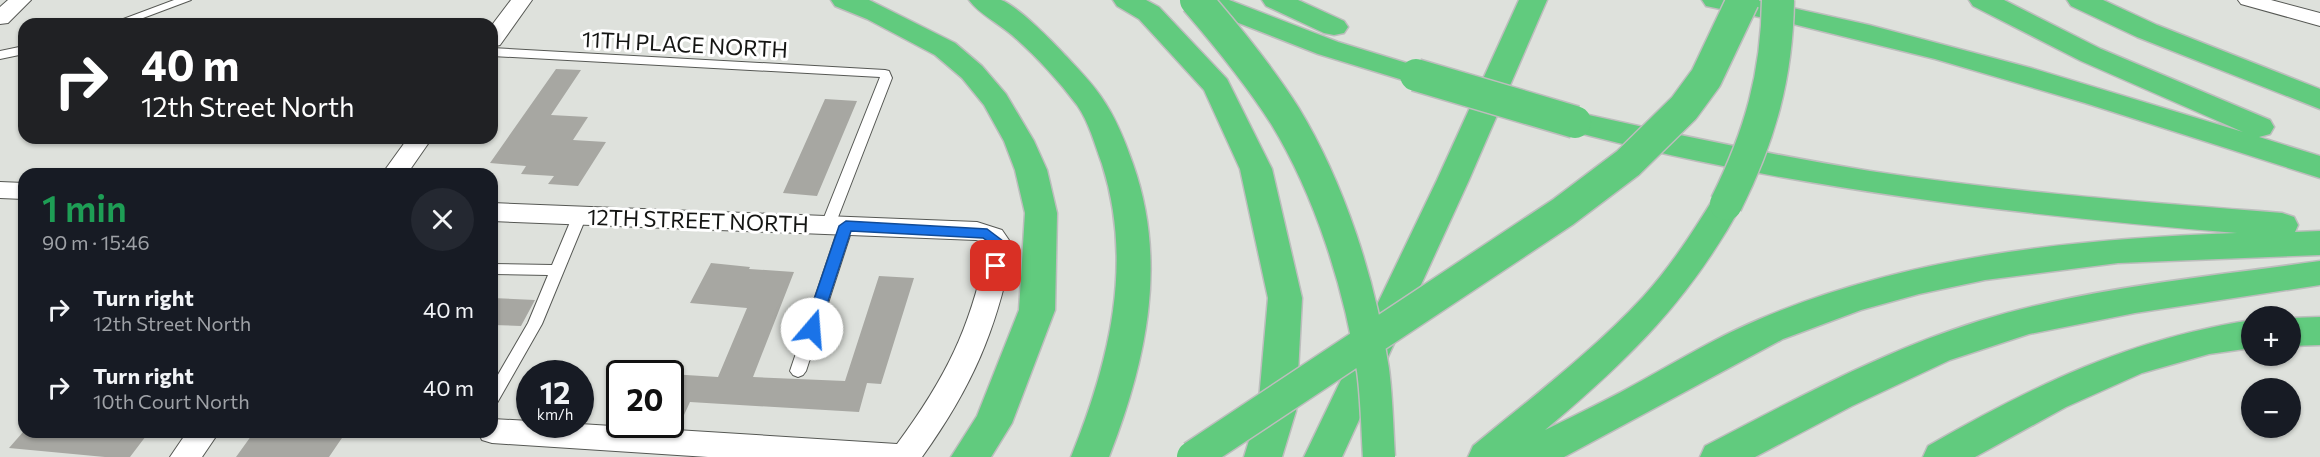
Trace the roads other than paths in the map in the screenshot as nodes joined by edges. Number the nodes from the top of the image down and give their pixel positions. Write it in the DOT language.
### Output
graph roads {
  1 [pos="21,0"];
  2 [pos="185,0"];
  3 [pos="522,0"];
  4 [pos="846,0"];
  5 [pos="983,0"];
  6 [pos="1127,0"];
  7 [pos="1196,0"];
  8 [pos="1205,0"];
  9 [pos="1276,0"];
  10 [pos="1533,0"];
  11 [pos="1716,0"];
  12 [pos="1743,0"];
  13 [pos="1778,0"];
  14 [pos="1983,0"];
  15 [pos="2081,0"];
  16 [pos="2248,0"];
  17 [pos="0,18"];
  18 [pos="133,18"];
  19 [pos="2320,20"];
  20 [pos="498,32"];
  21 [pos="18,51"];
  22 [pos="498,52"];
  23 [pos="0,55"];
  24 [pos="1416,75"];
  25 [pos="2320,100"];
  26 [pos="416,144"];
  27 [pos="2320,150"];
  28 [pos="2320,167"];
  29 [pos="398,168"];
  30 [pos="0,190"];
  31 [pos="18,191"];
  32 [pos="498,212"];
  33 [pos="580,215"];
  34 [pos="837,226"];
  35 [pos="2320,228"];
  36 [pos="2320,243"];
  37 [pos="498,269"];
  38 [pos="558,270"];
  39 [pos="2320,273"];
  40 [pos="2320,331"];
  41 [pos="2301,332"];
  42 [pos="2241,336"];
  43 [pos="798,371"];
  44 [pos="498,389"];
  45 [pos="498,432"];
  46 [pos="199,438"];
  47 [pos="185,457"];
  48 [pos="904,457"];
  49 [pos="970,457"];
  50 [pos="1090,457"];
  51 [pos="1193,457"];
  52 [pos="1263,457"];
  53 [pos="1323,457"];
  54 [pos="1379,457"];
  55 [pos="1487,457"];
  56 [pos="1529,457"];
  57 [pos="1719,457"];
  58 [pos="1942,457"];
  1 -- 17 [label="street"];
  2 -- 18 [label="lane"];
  3 -- 20 [label="street"];
  4 -- 49 [label="highway"];
  5 -- 50 [label="highway"];
  6 -- 52 [label="highway"];
  7 -- 54 [label="highway, bridge"];
  8 -- 24 [label="highway"];
  9 -- 24 [label="highway"];
  10 -- 53 [label="highway"];
  11 -- 28 [label="highway"];
  12 -- 51 [label="highway, bridge"];
  13 -- 55 [label="highway, bridge"];
  14 -- 27 [label="highway"];
  15 -- 25 [label="highway"];
  16 -- 19 [label="street"];
  21 -- 23 [label="lane"];
  22 -- 34 [label="lane, 11TH PLACE NORTH"];
  24 -- 35 [label="highway, bridge"];
  26 -- 29 [label="street"];
  30 -- 31 [label="street"];
  32 -- 33 [label="street, 12TH STREET NORTH"];
  33 -- 34 [label="street, 12TH STREET NORTH"];
  33 -- 38 [label="lane"];
  34 -- 43 [label="lane"];
  34 -- 48 [label="street, 12TH STREET NORTH"];
  36 -- 56 [label="highway"];
  37 -- 38 [label="lane"];
  38 -- 44 [label="lane"];
  39 -- 57 [label="highway"];
  40 -- 41 [label="highway"];
  42 -- 58 [label="highway"];
  45 -- 48 [label="street"];
  46 -- 47 [label="street"];
}
